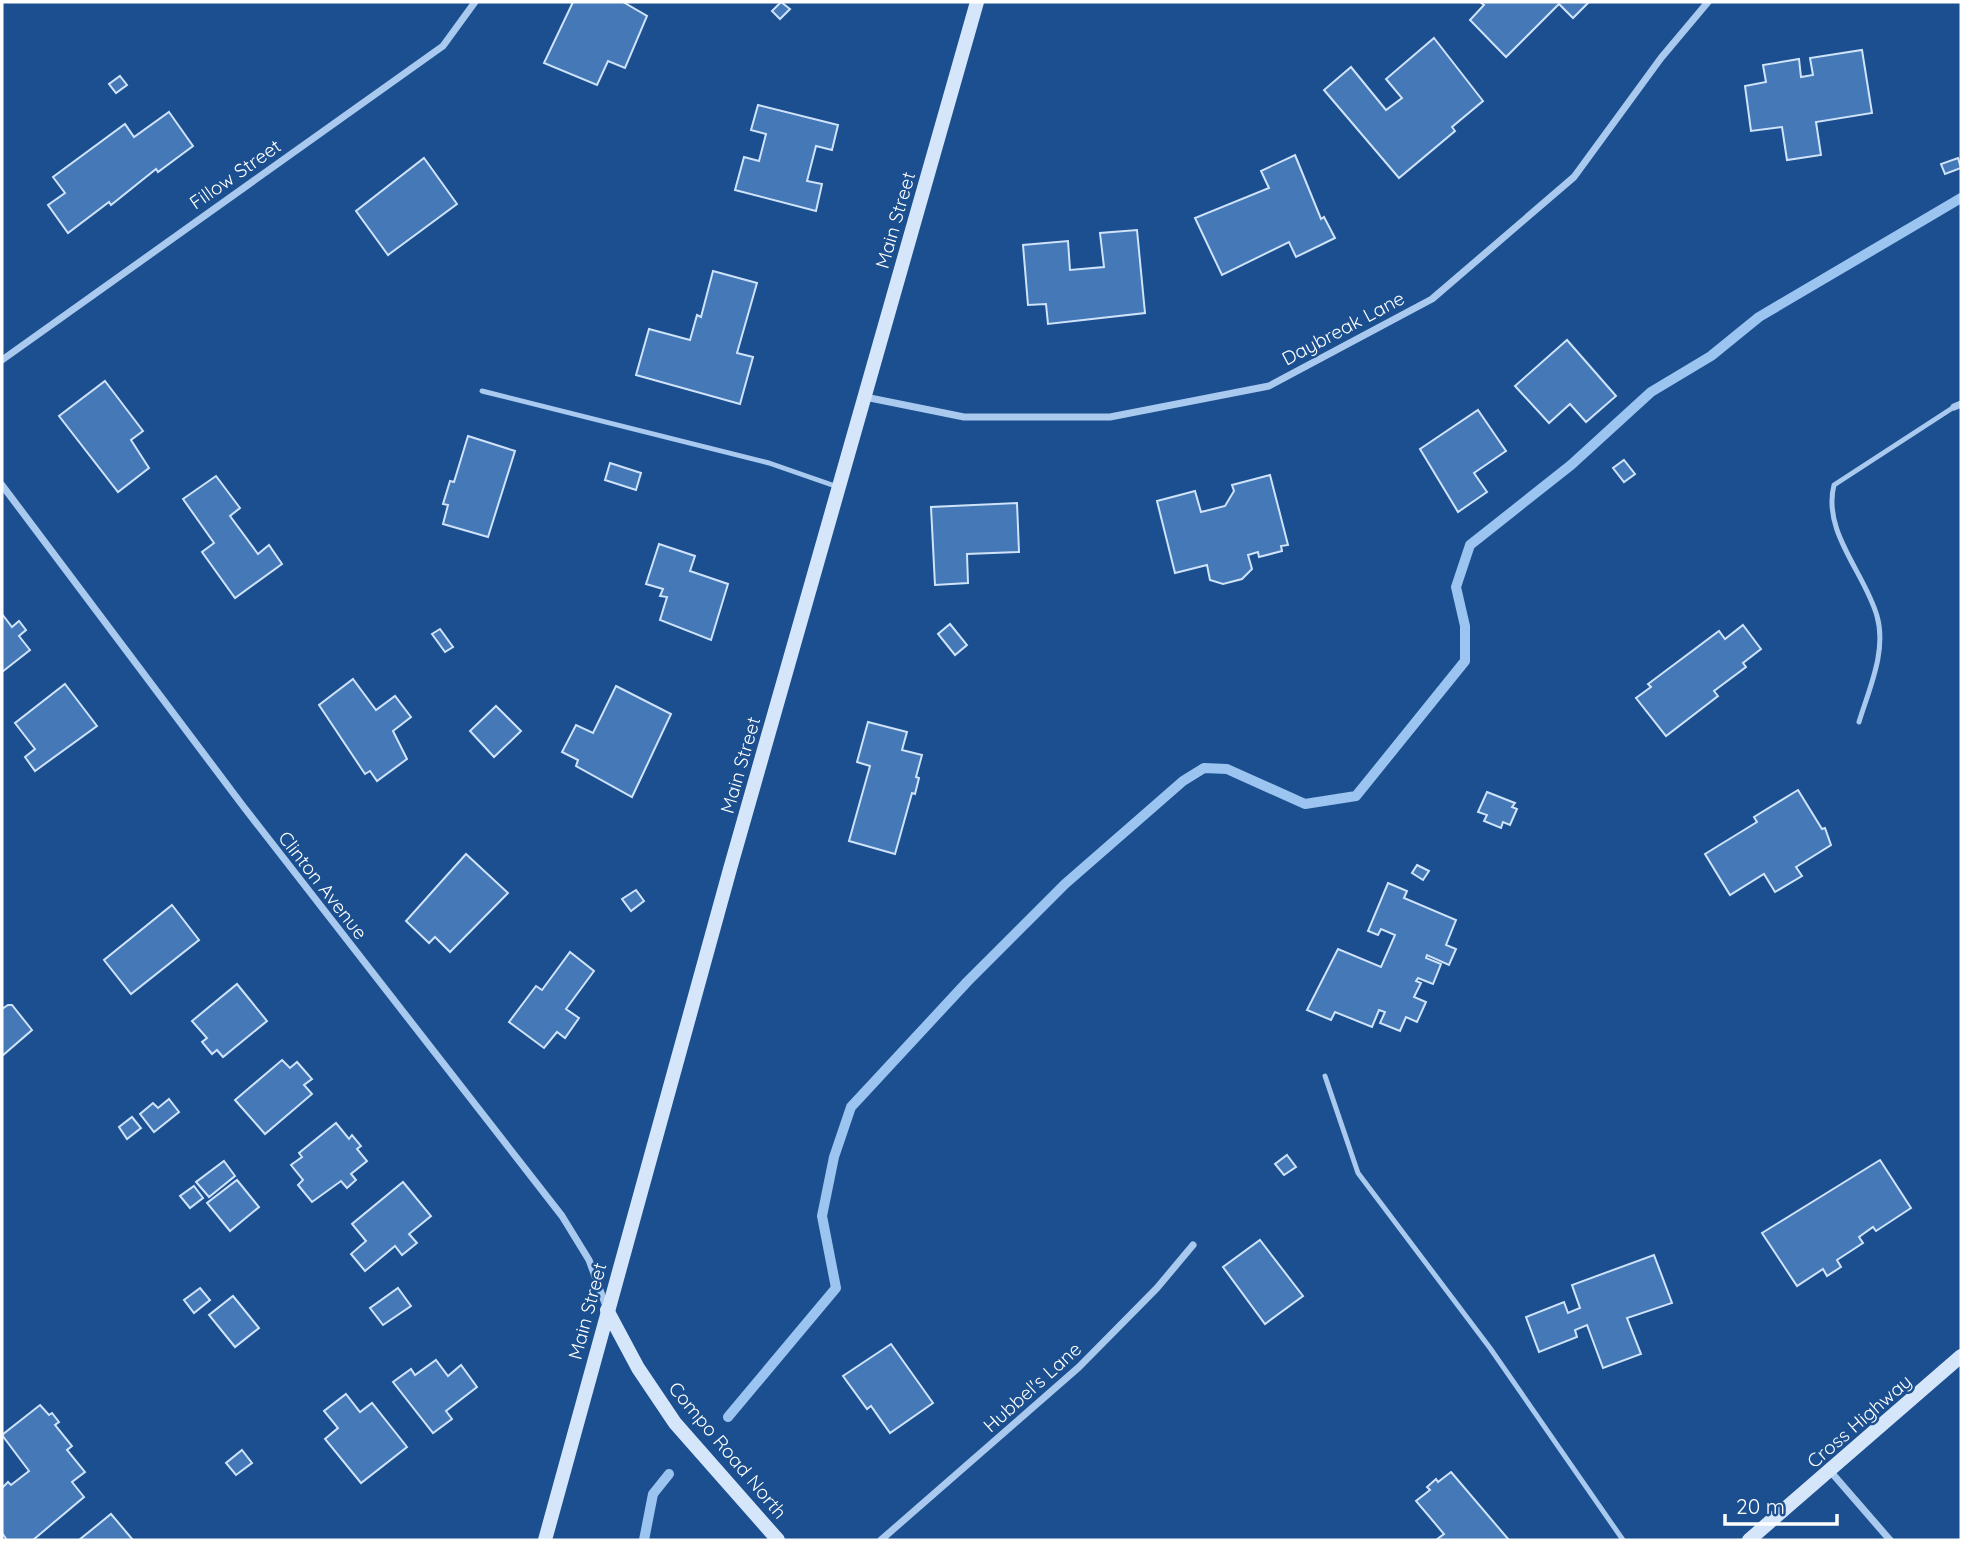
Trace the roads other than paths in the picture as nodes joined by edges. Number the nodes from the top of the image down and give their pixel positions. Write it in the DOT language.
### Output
graph roads {
  1 [pos="475,2"];
  2 [pos="977,2"];
  3 [pos="1708,2"];
  4 [pos="2,360"];
  5 [pos="482,391"];
  6 [pos="865,397"];
  7 [pos="1958,406"];
  8 [pos="2,485"];
  9 [pos="841,488"];
  10 [pos="1859,722"];
  11 [pos="1325,1076"];
  12 [pos="1193,1245"];
  13 [pos="607,1310"];
  14 [pos="1961,1356"];
  15 [pos="1831,1472"];
  16 [pos="545,1540"];
  17 [pos="778,1540"];
  18 [pos="881,1540"];
  19 [pos="1623,1540"];
  20 [pos="1749,1540"];
  21 [pos="1890,1540"];
  1 -- 4 [label="street, Fillow Street"];
  2 -- 6 [label="main road, Main Street"];
  3 -- 6 [label="street, Daybreak Lane"];
  5 -- 9 [label="lane"];
  6 -- 9 [label="main road, Main Street"];
  7 -- 10 [label="lane"];
  8 -- 13 [label="street, Clinton Avenue"];
  9 -- 13 [label="main road, Main Street"];
  11 -- 19 [label="lane"];
  12 -- 18 [label="street, Hubbel's Lane"];
  13 -- 16 [label="main road, Main Street"];
  13 -- 17 [label="main road, Compo Road North"];
  14 -- 15 [label="main road, Cross Highway"];
  15 -- 20 [label="main road, Cross Highway"];
  15 -- 21 [label="street"];
}
